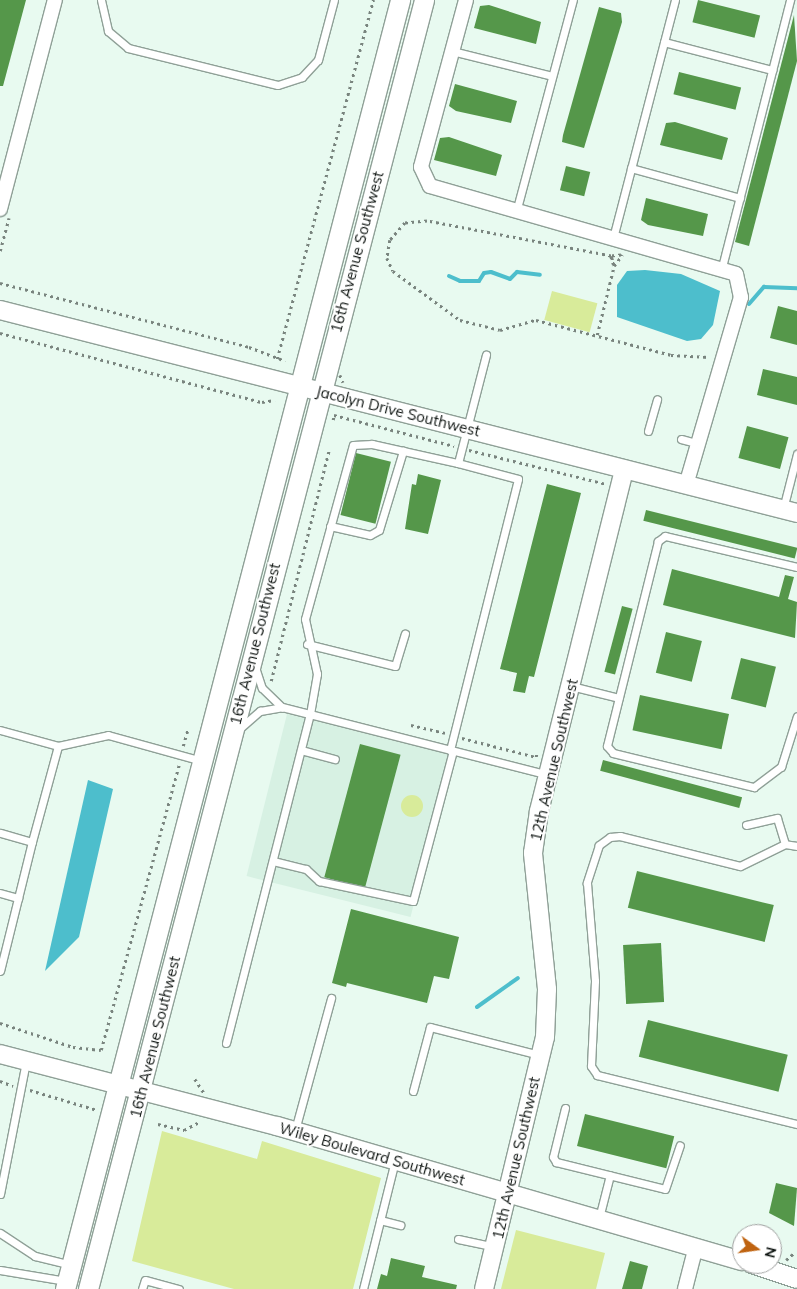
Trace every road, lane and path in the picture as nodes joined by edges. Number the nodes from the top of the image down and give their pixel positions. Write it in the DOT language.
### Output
graph roads {
  1 [pos="55,0"];
  2 [pos="101,0"];
  3 [pos="334,0"];
  4 [pos="373,0"];
  5 [pos="400,0"];
  6 [pos="424,0"];
  7 [pos="466,0"];
  8 [pos="573,0"];
  9 [pos="675,0"];
  10 [pos="790,0"];
  11 [pos="664,42"];
  12 [pos="452,52"];
  13 [pos="772,70"];
  14 [pos="552,76"];
  15 [pos="631,168"];
  16 [pos="740,198"];
  17 [pos="0,209"];
  18 [pos="516,212"];
  19 [pos="613,238"];
  20 [pos="628,253"];
  21 [pos="621,255"];
  22 [pos="611,256"];
  23 [pos="614,266"];
  24 [pos="722,267"];
  25 [pos="0,283"];
  26 [pos="0,310"];
  27 [pos="0,332"];
  28 [pos="597,335"];
  29 [pos="486,355"];
  30 [pos="714,356"];
  31 [pos="277,359"];
  32 [pos="285,361"];
  33 [pos="292,363"];
  34 [pos="283,368"];
  35 [pos="297,386"];
  36 [pos="319,391"];
  37 [pos="276,394"];
  38 [pos="656,399"];
  39 [pos="275,400"];
  40 [pos="281,401"];
  41 [pos="333,420"];
  42 [pos="467,429"];
  43 [pos="648,431"];
  44 [pos="681,439"];
  45 [pos="696,443"];
  46 [pos="462,448"];
  47 [pos="329,450"];
  48 [pos="403,451"];
  49 [pos="797,454"];
  50 [pos="458,463"];
  51 [pos="624,469"];
  52 [pos="686,485"];
  53 [pos="604,493"];
  54 [pos="790,511"];
  55 [pos="330,526"];
  56 [pos="797,566"];
  57 [pos="242,608"];
  58 [pos="405,634"];
  59 [pos="307,644"];
  60 [pos="252,656"];
  61 [pos="272,685"];
  62 [pos="570,686"];
  63 [pos="619,698"];
  64 [pos="239,707"];
  65 [pos="282,707"];
  66 [pos="310,714"];
  67 [pos="797,716"];
  68 [pos="411,725"];
  69 [pos="188,728"];
  70 [pos="0,730"];
  71 [pos="453,736"];
  72 [pos="231,739"];
  73 [pos="58,746"];
  74 [pos="538,748"];
  75 [pos="301,750"];
  76 [pos="452,750"];
  77 [pos="181,755"];
  78 [pos="335,759"];
  79 [pos="204,762"];
  80 [pos="548,775"];
  81 [pos="746,825"];
  82 [pos="0,833"];
  83 [pos="32,842"];
  84 [pos="785,844"];
  85 [pos="797,846"];
  86 [pos="272,861"];
  87 [pos="0,894"];
  88 [pos="18,898"];
  89 [pos="0,971"];
  90 [pos="331,998"];
  91 [pos="0,1023"];
  92 [pos="226,1043"];
  93 [pos="0,1054"];
  94 [pos="541,1055"];
  95 [pos="26,1060"];
  96 [pos="0,1081"];
  97 [pos="119,1083"];
  98 [pos="22,1088"];
  99 [pos="142,1089"];
  100 [pos="413,1091"];
  101 [pos="565,1108"];
  102 [pos="101,1111"];
  103 [pos="158,1124"];
  104 [pos="797,1124"];
  105 [pos="184,1130"];
  106 [pos="295,1131"];
  107 [pos="680,1145"];
  108 [pos="395,1161"];
  109 [pos="610,1175"];
  110 [pos="0,1194"];
  111 [pos="509,1194"];
  112 [pos="380,1220"];
  113 [pos="598,1221"];
  114 [pos="400,1225"];
  115 [pos="0,1233"];
  116 [pos="458,1239"];
  117 [pos="495,1248"];
  118 [pos="695,1250"];
  119 [pos="732,1259"];
  120 [pos="782,1269"];
  121 [pos="0,1270"];
  122 [pos="797,1270"];
  123 [pos="782,1273"];
  124 [pos="68,1278"];
  125 [pos="797,1279"];
  126 [pos="88,1289"];
  127 [pos="142,1289"];
  128 [pos="179,1289"];
  129 [pos="363,1289"];
  130 [pos="484,1289"];
  131 [pos="685,1289"];
  1 -- 17 [label="street"];
  2 -- 3 [label="lane"];
  4 -- 31 [label="path"];
  5 -- 35 [label="main road, 16th Avenue Southwest"];
  6 -- 36 [label="main road, 16th Avenue Southwest"];
  7 -- 12 [label="street"];
  8 -- 14 [label="lane"];
  9 -- 11 [label="lane"];
  10 -- 13 [label="lane"];
  11 -- 13 [label="lane"];
  11 -- 15 [label="lane"];
  12 -- 14 [label="lane"];
  12 -- 18 [label="street"];
  13 -- 16 [label="lane"];
  14 -- 18 [label="lane"];
  15 -- 16 [label="lane"];
  15 -- 19 [label="lane"];
  16 -- 24 [label="lane"];
  18 -- 19 [label="street"];
  19 -- 24 [label="street"];
  20 -- 21 [label="path"];
  21 -- 22 [label="path"];
  21 -- 23 [label="path"];
  22 -- 23 [label="path"];
  22 -- 28 [label="path"];
  23 -- 28 [label="path"];
  24 -- 45 [label="street"];
  25 -- 31 [label="path"];
  26 -- 35 [label="street, Jacolyn Drive Southwest"];
  27 -- 39 [label="path"];
  28 -- 30 [label="path"];
  29 -- 42 [label="lane"];
  31 -- 32 [label="path"];
  32 -- 33 [label="path"];
  32 -- 34 [label="path"];
  35 -- 36 [label="street, Jacolyn Drive Southwest"];
  35 -- 57 [label="main road, 16th Avenue Southwest"];
  36 -- 42 [label="street, Jacolyn Drive Southwest"];
  36 -- 60 [label="main road, 16th Avenue Southwest"];
  37 -- 39 [label="path"];
  38 -- 43 [label="lane"];
  39 -- 40 [label="path"];
  41 -- 46 [label="path"];
  42 -- 46 [label="lane"];
  42 -- 51 [label="street, Jacolyn Drive Southwest"];
  44 -- 45 [label="lane"];
  45 -- 52 [label="street"];
  46 -- 50 [label="lane"];
  46 -- 53 [label="path"];
  47 -- 61 [label="path"];
  48 -- 50 [label="lane"];
  48 -- 55 [label="lane"];
  48 -- 55 [label="lane"];
  49 -- 54 [label="lane"];
  50 -- 71 [label="lane"];
  51 -- 52 [label="street, Jacolyn Drive Southwest"];
  51 -- 62 [label="street, 12th Avenue Southwest"];
  52 -- 54 [label="street, Jacolyn Drive Southwest"];
  55 -- 59 [label="lane"];
  56 -- 63 [label="lane"];
  57 -- 64 [label="main road"];
  57 -- 79 [label="main road, 16th Avenue Southwest"];
  58 -- 59 [label="lane"];
  59 -- 66 [label="lane"];
  60 -- 64 [label="main road, 16th Avenue Southwest"];
  60 -- 65 [label="lane"];
  62 -- 63 [label="lane"];
  62 -- 80 [label="street, 12th Avenue Southwest"];
  63 -- 67 [label="lane"];
  64 -- 72 [label="main road, 16th Avenue Southwest"];
  65 -- 66 [label="lane"];
  65 -- 72 [label="lane"];
  66 -- 75 [label="lane"];
  66 -- 76 [label="lane"];
  68 -- 71 [label="path"];
  69 -- 77 [label="path"];
  70 -- 73 [label="lane"];
  71 -- 74 [label="path"];
  71 -- 76 [label="lane"];
  72 -- 99 [label="main road, 16th Avenue Southwest"];
  73 -- 77 [label="lane"];
  73 -- 83 [label="lane"];
  75 -- 78 [label="lane"];
  75 -- 86 [label="lane"];
  76 -- 80 [label="lane"];
  76 -- 86 [label="lane"];
  77 -- 79 [label="lane"];
  77 -- 91 [label="path"];
  79 -- 97 [label="main road, 16th Avenue Southwest"];
  80 -- 94 [label="street, 12th Avenue Southwest"];
  81 -- 84 [label="lane"];
  82 -- 83 [label="lane"];
  83 -- 88 [label="lane"];
  84 -- 85 [label="lane"];
  84 -- 104 [label="lane"];
  86 -- 92 [label="lane"];
  87 -- 88 [label="lane"];
  88 -- 89 [label="lane"];
  90 -- 106 [label="lane"];
  93 -- 95 [label="street, Wiley Boulevard Southwest"];
  94 -- 100 [label="lane"];
  94 -- 111 [label="street, 12th Avenue Southwest"];
  95 -- 97 [label="street, Wiley Boulevard Southwest"];
  95 -- 98 [label="lane"];
  96 -- 98 [label="path"];
  97 -- 99 [label="street, Wiley Boulevard Southwest"];
  97 -- 124 [label="main road, 16th Avenue Southwest"];
  98 -- 102 [label="path"];
  98 -- 110 [label="lane"];
  99 -- 106 [label="street, Wiley Boulevard Southwest"];
  99 -- 126 [label="main road, 16th Avenue Southwest"];
  101 -- 109 [label="lane"];
  103 -- 105 [label="path"];
  106 -- 108 [label="street, Wiley Boulevard Southwest"];
  107 -- 109 [label="lane"];
  108 -- 111 [label="street, Wiley Boulevard Southwest"];
  108 -- 112 [label="lane"];
  109 -- 113 [label="lane"];
  111 -- 113 [label="street, Wiley Boulevard Southwest"];
  111 -- 117 [label="street, 12th Avenue Southwest"];
  112 -- 114 [label="lane"];
  112 -- 129 [label="lane"];
  113 -- 118 [label="street, Wiley Boulevard Southwest"];
  115 -- 124 [label="lane"];
  116 -- 117 [label="lane"];
  117 -- 130 [label="street, 12th Avenue Southwest"];
  118 -- 119 [label="street, Wiley Boulevard Southwest"];
  118 -- 131 [label="street"];
  120 -- 122 [label="street"];
  121 -- 124 [label="lane"];
  123 -- 125 [label="street"];
  127 -- 128 [label="lane"];
}
